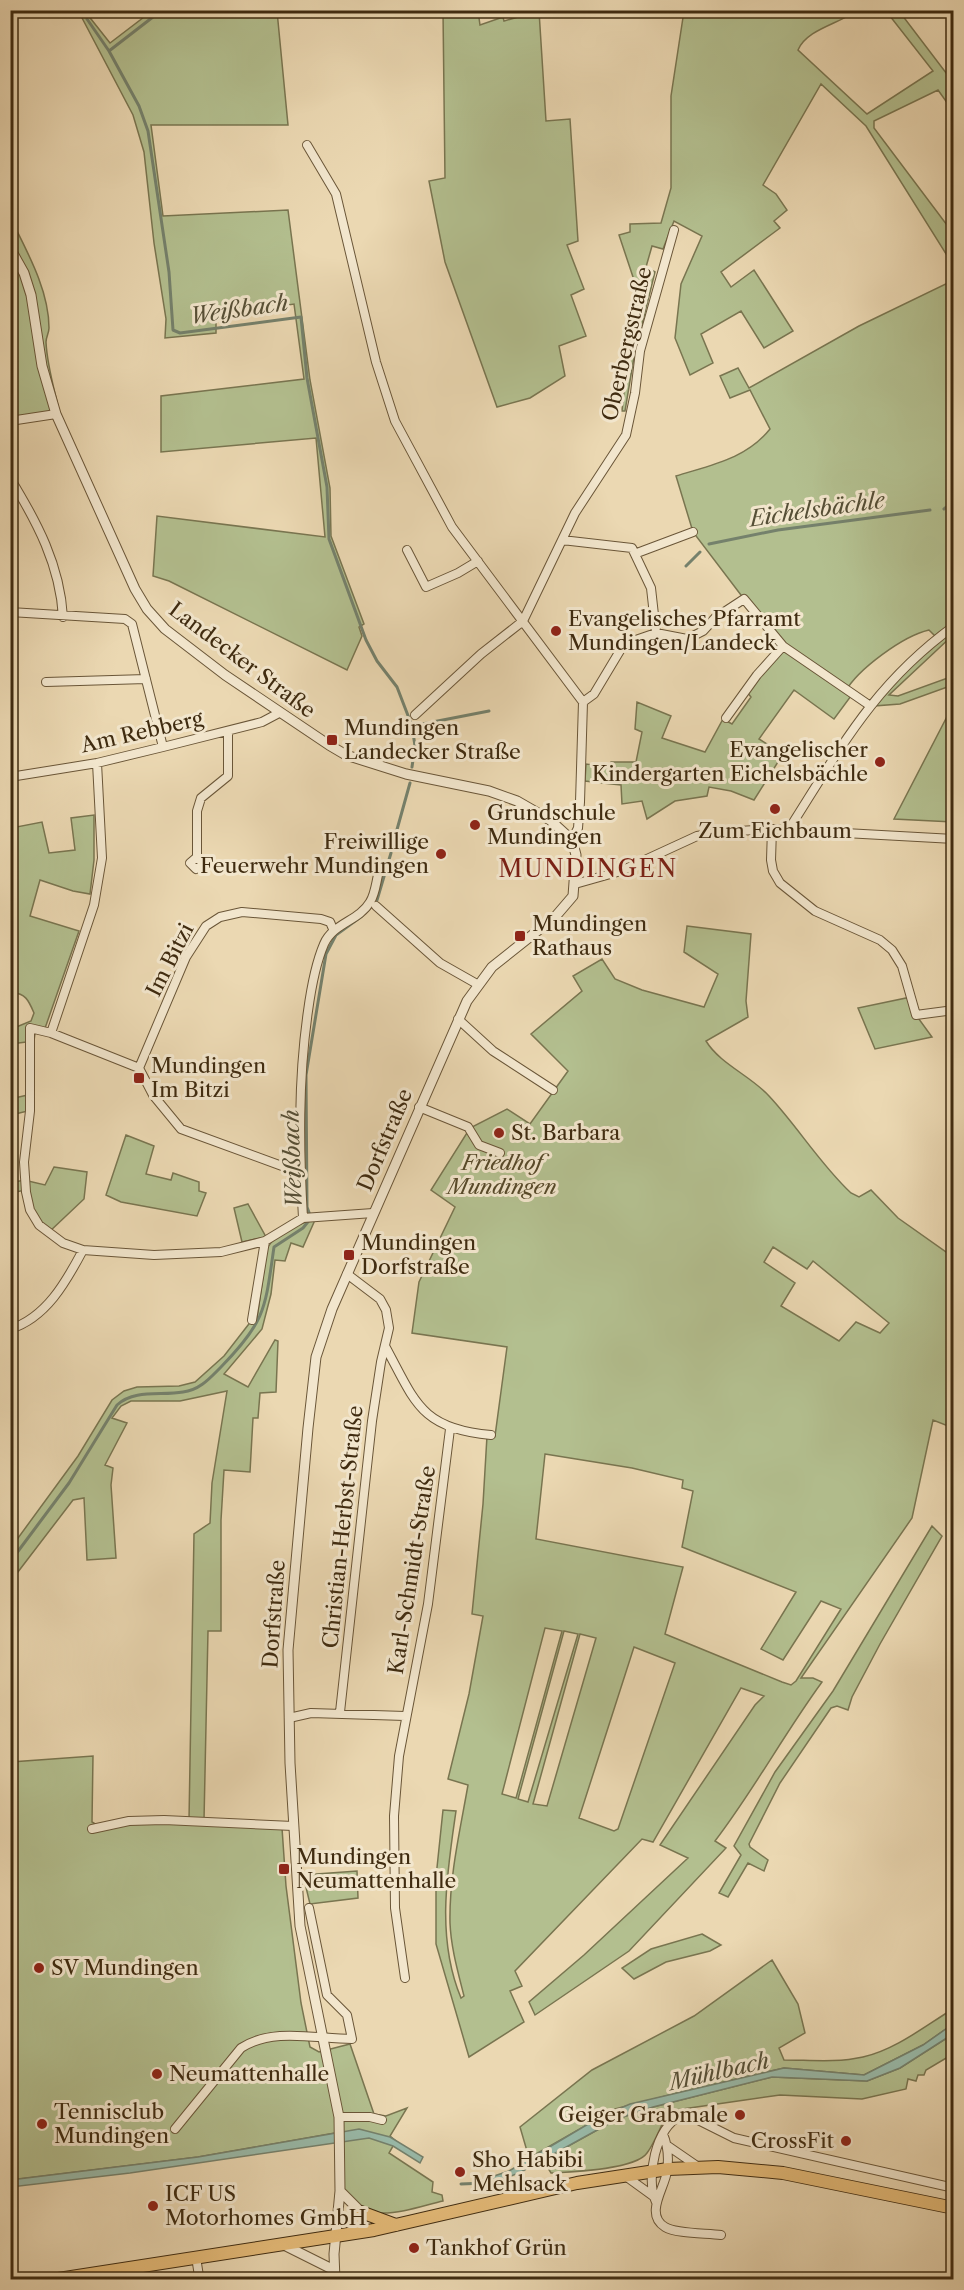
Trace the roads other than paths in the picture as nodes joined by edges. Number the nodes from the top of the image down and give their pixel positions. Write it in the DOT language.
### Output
graph roads {
  1 [pos="306,146"];
  2 [pos="674,230"];
  3 [pos="10,248"];
  4 [pos="56,414"];
  5 [pos="10,421"];
  6 [pos="10,478"];
  7 [pos="693,532"];
  8 [pos="562,540"];
  9 [pos="407,550"];
  10 [pos="637,553"];
  11 [pos="478,561"];
  12 [pos="10,612"];
  13 [pos="63,617"];
  14 [pos="523,621"];
  15 [pos="954,626"];
  16 [pos="656,633"];
  17 [pos="783,646"];
  18 [pos="146,679"];
  19 [pos="46,682"];
  20 [pos="583,702"];
  21 [pos="869,705"];
  22 [pos="279,713"];
  23 [pos="415,715"];
  24 [pos="726,718"];
  25 [pos="228,730"];
  26 [pos="163,747"];
  27 [pos="97,763"];
  28 [pos="10,777"];
  29 [pos="772,829"];
  30 [pos="789,830"];
  31 [pos="954,839"];
  32 [pos="572,840"];
  33 [pos="197,857"];
  34 [pos="378,875"];
  35 [pos="575,884"];
  36 [pos="376,906"];
  37 [pos="333,929"];
  38 [pos="477,984"];
  39 [pos="954,1010"];
  40 [pos="458,1019"];
  41 [pos="51,1033"];
  42 [pos="140,1068"];
  43 [pos="553,1090"];
  44 [pos="419,1107"];
  45 [pos="500,1153"];
  46 [pos="301,1173"];
  47 [pos="373,1213"];
  48 [pos="305,1218"];
  49 [pos="265,1241"];
  50 [pos="82,1250"];
  51 [pos="347,1274"];
  52 [pos="252,1320"];
  53 [pos="10,1329"];
  54 [pos="385,1346"];
  55 [pos="450,1429"];
  56 [pos="491,1435"];
  57 [pos="340,1712"];
  58 [pos="405,1716"];
  59 [pos="289,1718"];
  60 [pos="293,1826"];
  61 [pos="92,1829"];
  62 [pos="309,1908"];
  63 [pos="405,1978"];
  64 [pos="323,2039"];
  65 [pos="339,2117"];
  66 [pos="382,2120"];
  67 [pos="175,2129"];
  68 [pos="663,2134"];
  69 [pos="668,2146"];
  70 [pos="698,2167"];
  71 [pos="668,2169"];
  72 [pos="652,2171"];
  73 [pos="622,2174"];
  74 [pos="954,2188"];
  75 [pos="340,2191"];
  76 [pos="654,2199"];
  77 [pos="954,2208"];
  78 [pos="361,2212"];
  79 [pos="397,2226"];
  80 [pos="721,2235"];
  81 [pos="336,2236"];
  82 [pos="281,2244"];
  83 [pos="196,2257"];
  84 [pos="334,2275"];
  85 [pos="52,2280"];
  86 [pos="195,2280"];
  1 -- 11 [label="street"];
  2 -- 8 [label="street, Oberbergstraße"];
  3 -- 4 [label="street, Landecker Straße"];
  4 -- 5 [label="street"];
  4 -- 22 [label="street, Landecker Straße"];
  6 -- 13 [label="street"];
  7 -- 10 [label="street"];
  8 -- 10 [label="street"];
  8 -- 14 [label="street, Oberbergstraße"];
  9 -- 11 [label="street"];
  10 -- 16 [label="street"];
  11 -- 14 [label="street"];
  12 -- 13 [label="street"];
  13 -- 18 [label="street"];
  14 -- 20 [label="street"];
  14 -- 23 [label="street"];
  15 -- 21 [label="street"];
  16 -- 17 [label="street"];
  16 -- 20 [label="street"];
  17 -- 21 [label="street"];
  17 -- 24 [label="street"];
  18 -- 19 [label="street"];
  18 -- 26 [label="street"];
  20 -- 32 [label="street"];
  21 -- 30 [label="street"];
  22 -- 25 [label="street, Am Rebberg"];
  22 -- 32 [label="street, Landecker Straße"];
  25 -- 26 [label="street, Am Rebberg"];
  25 -- 33 [label="street"];
  26 -- 27 [label="street, Am Rebberg"];
  27 -- 28 [label="street, Am Rebberg"];
  27 -- 41 [label="street"];
  29 -- 30 [label="street"];
  29 -- 35 [label="street"];
  29 -- 39 [label="street"];
  30 -- 31 [label="street"];
  32 -- 35 [label="street"];
  34 -- 37 [label="street"];
  35 -- 38 [label="street, Dorfstraße"];
  36 -- 38 [label="street"];
  37 -- 42 [label="street, Im Bitzi"];
  37 -- 46 [label="street"];
  38 -- 40 [label="street, Dorfstraße"];
  40 -- 43 [label="street"];
  40 -- 44 [label="street, Dorfstraße"];
  41 -- 42 [label="street"];
  41 -- 50 [label="street"];
  42 -- 46 [label="street"];
  44 -- 45 [label="street"];
  44 -- 47 [label="street, Dorfstraße"];
  46 -- 48 [label="street"];
  47 -- 48 [label="street"];
  47 -- 51 [label="street, Dorfstraße"];
  48 -- 49 [label="street"];
  49 -- 50 [label="street"];
  49 -- 52 [label="street"];
  50 -- 53 [label="street"];
  51 -- 54 [label="street"];
  51 -- 59 [label="street, Dorfstraße"];
  54 -- 55 [label="street"];
  54 -- 57 [label="street, Christian-Herbst-Straße"];
  55 -- 56 [label="street"];
  55 -- 58 [label="street, Karl-Schmidt-Straße"];
  57 -- 58 [label="street"];
  57 -- 59 [label="street"];
  58 -- 63 [label="street, Karl-Schmidt-Straße"];
  59 -- 60 [label="street, Dorfstraße"];
  60 -- 61 [label="street"];
  60 -- 64 [label="street, Dorfstraße"];
  62 -- 64 [label="street"];
  64 -- 65 [label="street, Dorfstraße"];
  64 -- 67 [label="street"];
  65 -- 66 [label="street"];
  65 -- 75 [label="street, Dorfstraße"];
  68 -- 69 [label="street"];
  68 -- 72 [label="street"];
  68 -- 74 [label="street"];
  69 -- 70 [label="street"];
  69 -- 71 [label="street"];
  70 -- 71 [label="main road"];
  70 -- 77 [label="main road"];
  71 -- 72 [label="main road"];
  71 -- 76 [label="street"];
  72 -- 73 [label="main road"];
  72 -- 76 [label="street"];
  73 -- 76 [label="street"];
  73 -- 79 [label="main road"];
  75 -- 78 [label="street"];
  75 -- 81 [label="street, Dorfstraße"];
  76 -- 80 [label="street"];
  78 -- 79 [label="main road"];
  79 -- 81 [label="main road"];
  81 -- 82 [label="main road"];
  81 -- 84 [label="street, Dorfstraße"];
  82 -- 83 [label="main road"];
  82 -- 84 [label="street"];
  83 -- 85 [label="main road"];
  83 -- 86 [label="street"];
}
